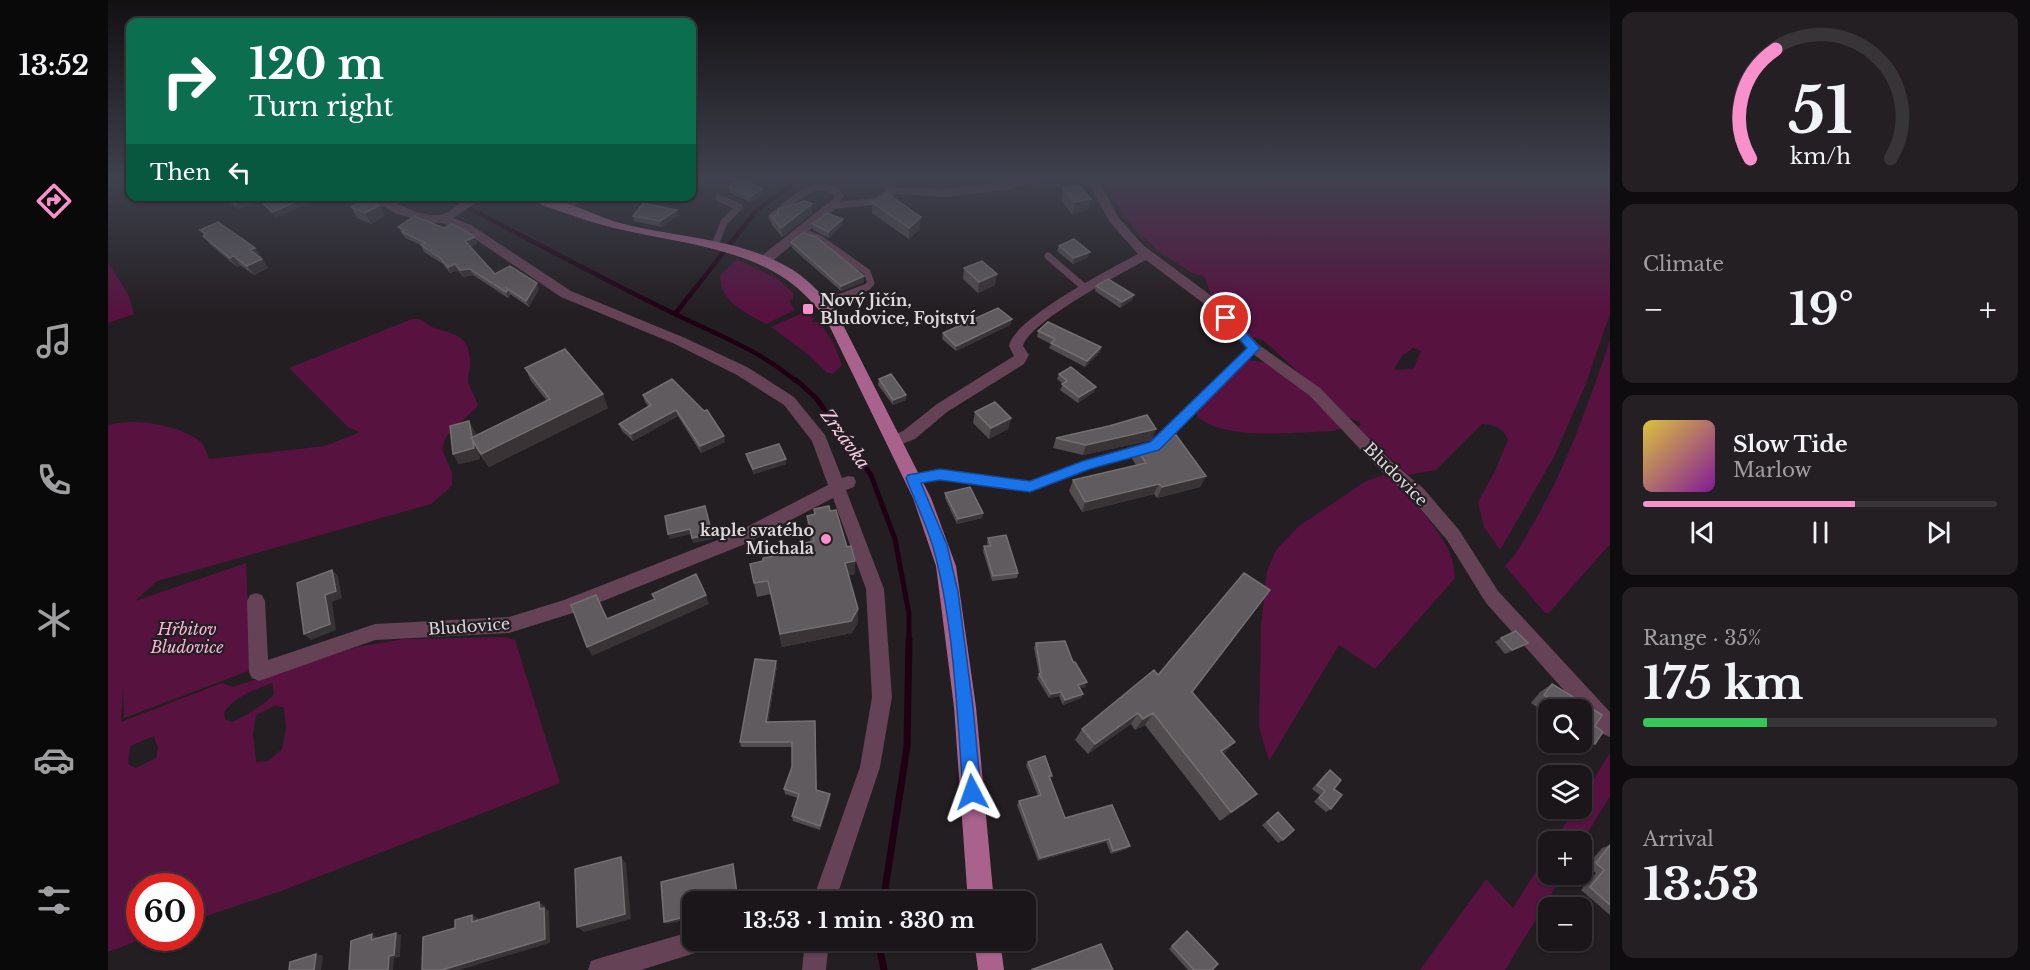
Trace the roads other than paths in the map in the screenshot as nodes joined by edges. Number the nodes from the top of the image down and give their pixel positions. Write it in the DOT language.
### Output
graph roads {
  1 [pos="459,223"];
  2 [pos="613,223"];
  3 [pos="724,223"];
  4 [pos="809,223"];
  5 [pos="1117,223"];
  6 [pos="794,234"];
  7 [pos="722,246"];
  8 [pos="1147,255"];
  9 [pos="1048,256"];
  10 [pos="765,260"];
  11 [pos="1085,288"];
  12 [pos="823,304"];
  13 [pos="1254,348"];
  14 [pos="894,441"];
  15 [pos="913,478"];
  16 [pos="842,485"];
  17 [pos="256,601"];
  18 [pos="1610,728"];
  19 [pos="827,891"];
  20 [pos="980,891"];
  21 [pos="682,946"];
  22 [pos="816,951"];
  23 [pos="988,951"];
  24 [pos="600,970"];
  25 [pos="814,970"];
  26 [pos="991,970"];
  1 -- 16 [label="street"];
  2 -- 7 [label="main road"];
  3 -- 7 [label="lane"];
  4 -- 6 [label="street"];
  5 -- 8 [label="street, Bludovice"];
  6 -- 10 [label="street"];
  6 -- 12 [label="lane"];
  7 -- 10 [label="main road"];
  8 -- 11 [label="street"];
  8 -- 13 [label="street, Bludovice"];
  9 -- 11 [label="lane"];
  10 -- 12 [label="main road"];
  11 -- 14 [label="street"];
  12 -- 14 [label="main road"];
  13 -- 15 [label="lane"];
  13 -- 18 [label="street, Bludovice"];
  14 -- 15 [label="main road"];
  15 -- 20 [label="main road"];
  16 -- 17 [label="street, Bludovice"];
  16 -- 19 [label="street"];
  21 -- 24 [label="street"];
  22 -- 25 [label="street"];
  23 -- 26 [label="main road"];
}
